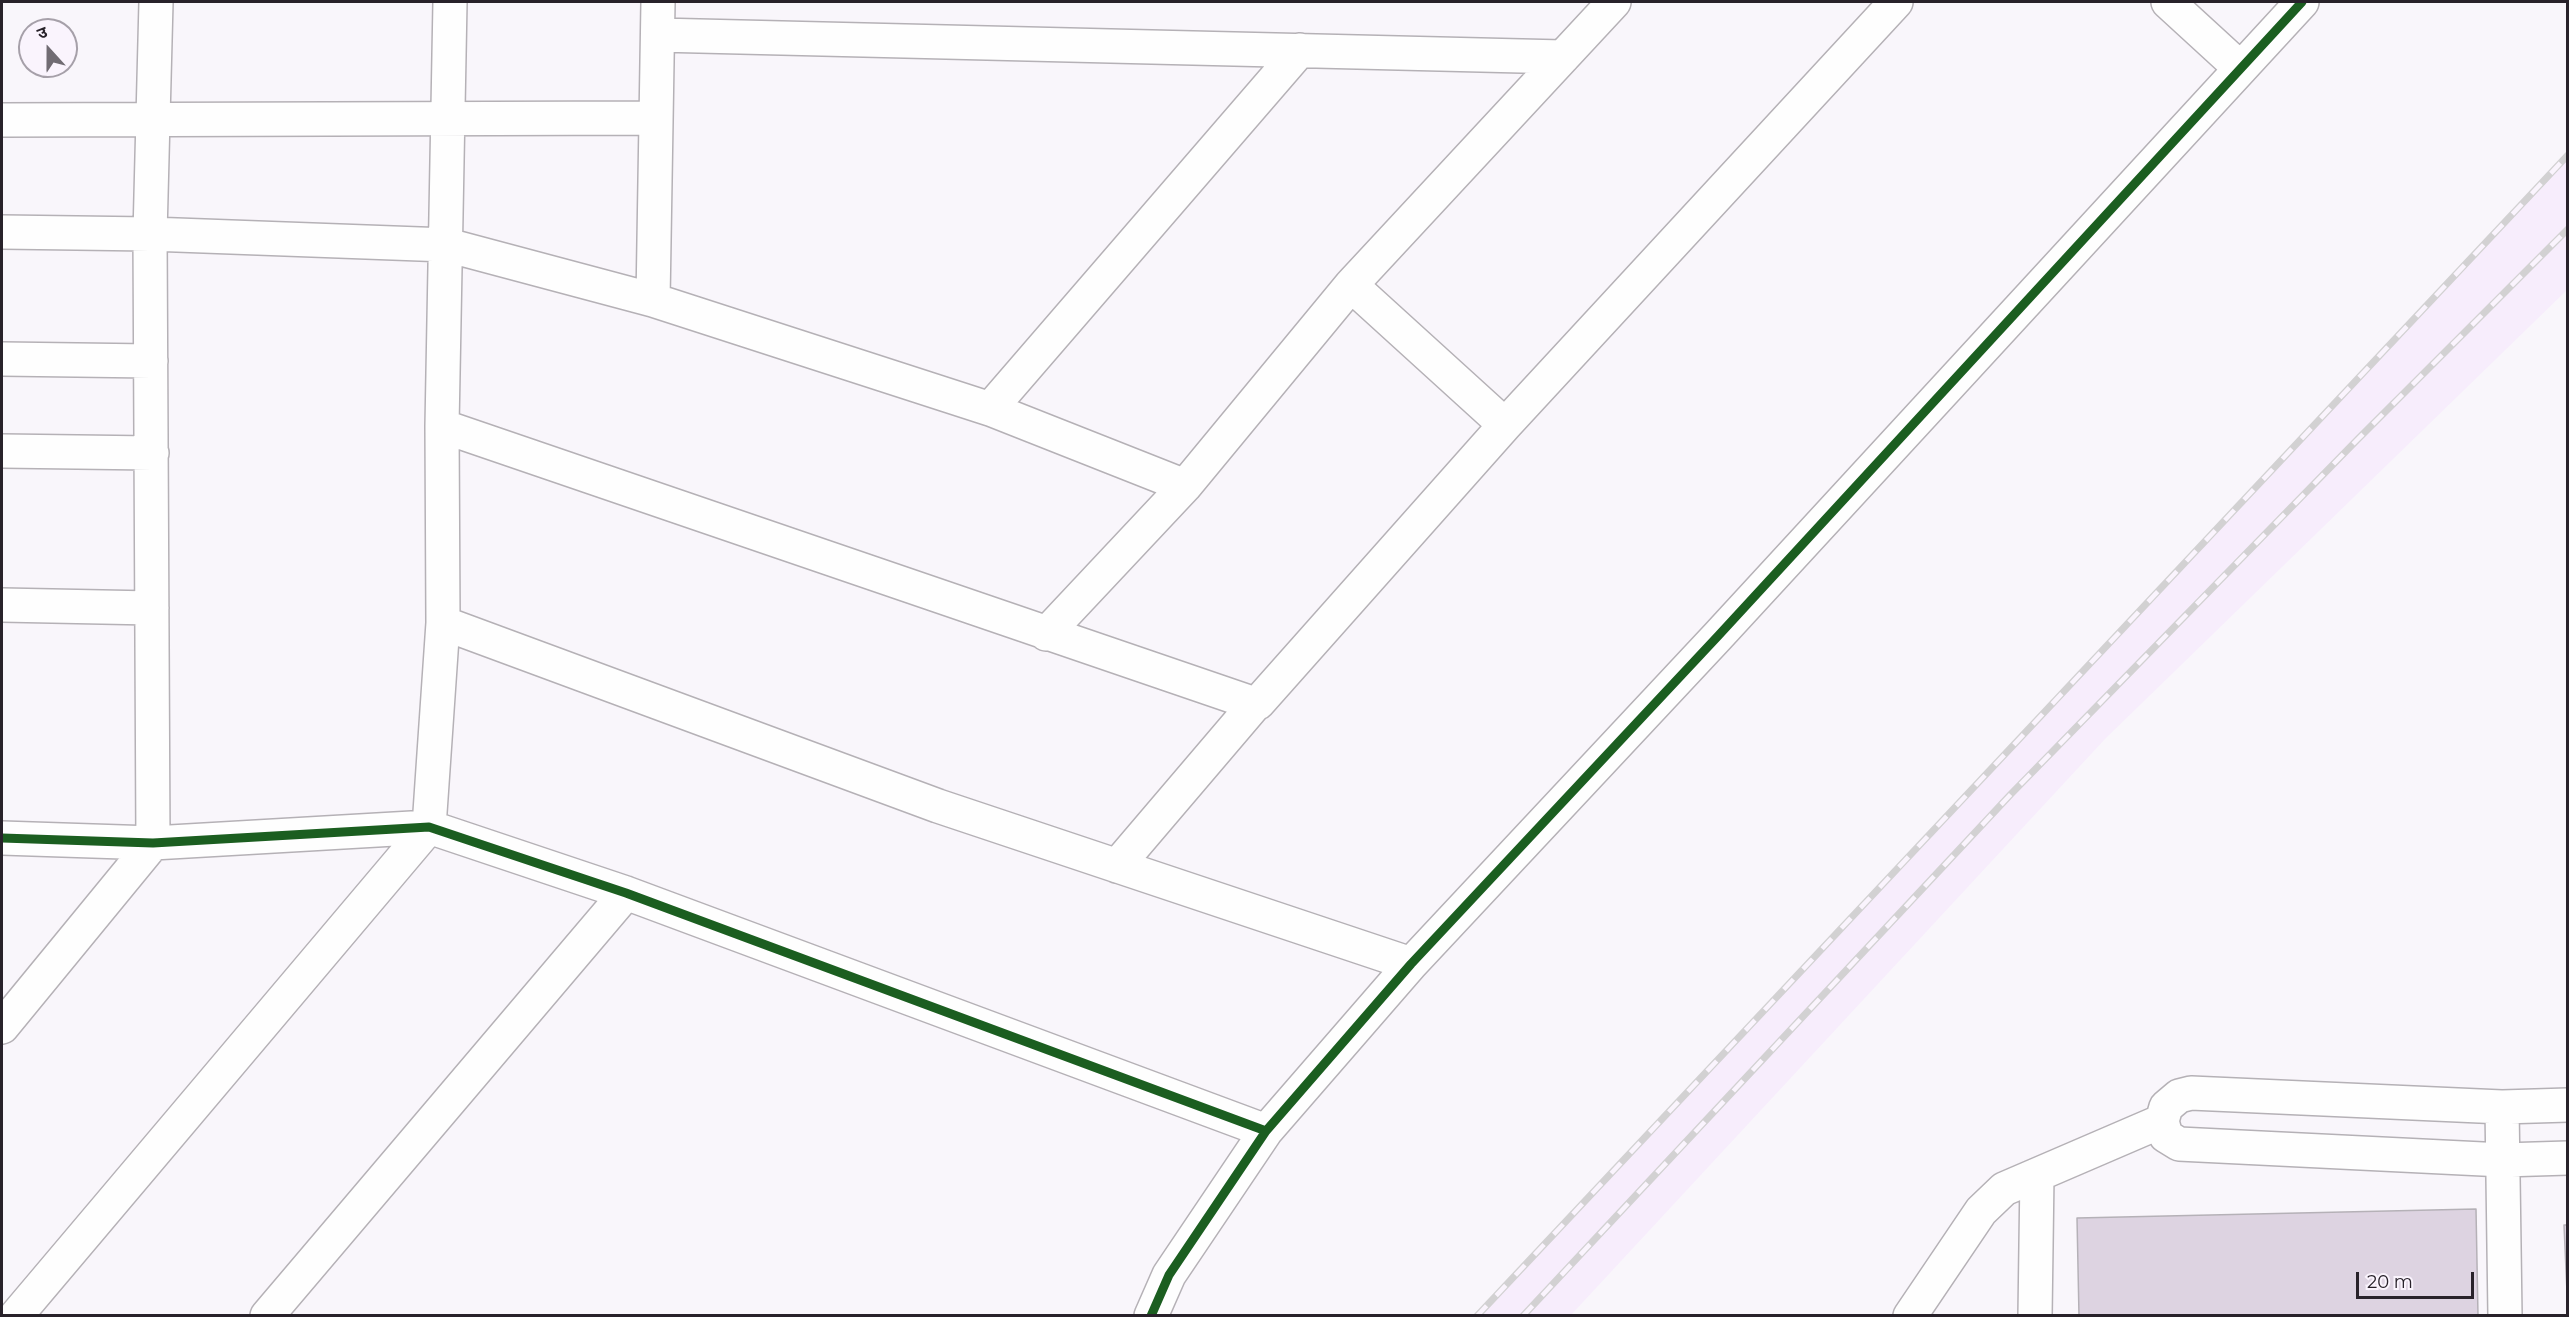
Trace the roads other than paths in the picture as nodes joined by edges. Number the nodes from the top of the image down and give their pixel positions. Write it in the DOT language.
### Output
graph roads {
  1 [pos="156,2"];
  2 [pos="450,2"];
  3 [pos="658,2"];
  4 [pos="1614,2"];
  5 [pos="1896,2"];
  6 [pos="2168,2"];
  7 [pos="2302,2"];
  8 [pos="658,35"];
  9 [pos="1300,50"];
  10 [pos="1563,57"];
  11 [pos="2240,68"];
  12 [pos="448,117"];
  13 [pos="656,118"];
  14 [pos="153,119"];
  15 [pos="2,120"];
  16 [pos="2,232"];
  17 [pos="150,234"];
  18 [pos="447,245"];
  19 [pos="1351,285"];
  20 [pos="653,300"];
  21 [pos="2,359"];
  22 [pos="151,361"];
  23 [pos="990,409"];
  24 [pos="1505,425"];
  25 [pos="442,426"];
  26 [pos="2,451"];
  27 [pos="152,453"];
  28 [pos="1185,486"];
  29 [pos="2,605"];
  30 [pos="152,608"];
  31 [pos="443,623"];
  32 [pos="1047,634"];
  33 [pos="1255,704"];
  34 [pos="429,827"];
  35 [pos="2,838"];
  36 [pos="153,843"];
  37 [pos="1117,866"];
  38 [pos="626,893"];
  39 [pos="1411,964"];
  40 [pos="2,1027"];
  41 [pos="2568,1105"];
  42 [pos="2502,1107"];
  43 [pos="2162,1121"];
  44 [pos="1266,1131"];
  45 [pos="2568,1158"];
  46 [pos="2503,1160"];
  47 [pos="2037,1175"];
  48 [pos="2,1308"];
  49 [pos="9,1316"];
  50 [pos="16,1316"];
  51 [pos="267,1316"];
  52 [pos="1152,1316"];
  53 [pos="1910,1316"];
  54 [pos="2035,1316"];
  55 [pos="2505,1316"];
  1 -- 14 [label="street"];
  2 -- 12 [label="street"];
  3 -- 8 [label="street"];
  4 -- 10 [label="street"];
  5 -- 24 [label="street"];
  6 -- 11 [label="street"];
  7 -- 11 [label="street"];
  8 -- 9 [label="street"];
  8 -- 13 [label="street"];
  9 -- 10 [label="street"];
  9 -- 23 [label="street"];
  10 -- 19 [label="street"];
  11 -- 39 [label="street"];
  12 -- 13 [label="street"];
  12 -- 14 [label="street"];
  12 -- 18 [label="street"];
  13 -- 20 [label="street"];
  14 -- 15 [label="street"];
  14 -- 17 [label="street"];
  16 -- 17 [label="street"];
  17 -- 18 [label="street"];
  17 -- 22 [label="street"];
  18 -- 20 [label="street"];
  18 -- 25 [label="street"];
  19 -- 24 [label="street"];
  19 -- 28 [label="street"];
  20 -- 23 [label="street"];
  21 -- 22 [label="street"];
  22 -- 27 [label="street"];
  23 -- 28 [label="street"];
  24 -- 33 [label="street"];
  25 -- 31 [label="street"];
  25 -- 32 [label="street"];
  26 -- 27 [label="street"];
  27 -- 30 [label="street"];
  28 -- 32 [label="street"];
  29 -- 30 [label="street"];
  30 -- 36 [label="street"];
  31 -- 34 [label="street"];
  31 -- 37 [label="street"];
  32 -- 33 [label="street"];
  33 -- 37 [label="street"];
  34 -- 36 [label="street"];
  34 -- 38 [label="street"];
  34 -- 50 [label="street"];
  35 -- 36 [label="street"];
  36 -- 40 [label="street"];
  37 -- 39 [label="street"];
  38 -- 44 [label="street"];
  38 -- 51 [label="street"];
  39 -- 44 [label="street"];
  41 -- 42 [label="street"];
  42 -- 43 [label="street"];
  42 -- 46 [label="street"];
  43 -- 46 [label="street"];
  43 -- 47 [label="street"];
  44 -- 52 [label="street"];
  45 -- 46 [label="street"];
  46 -- 55 [label="street"];
  47 -- 53 [label="street"];
  47 -- 54 [label="street"];
  48 -- 49 [label="street"];
}
